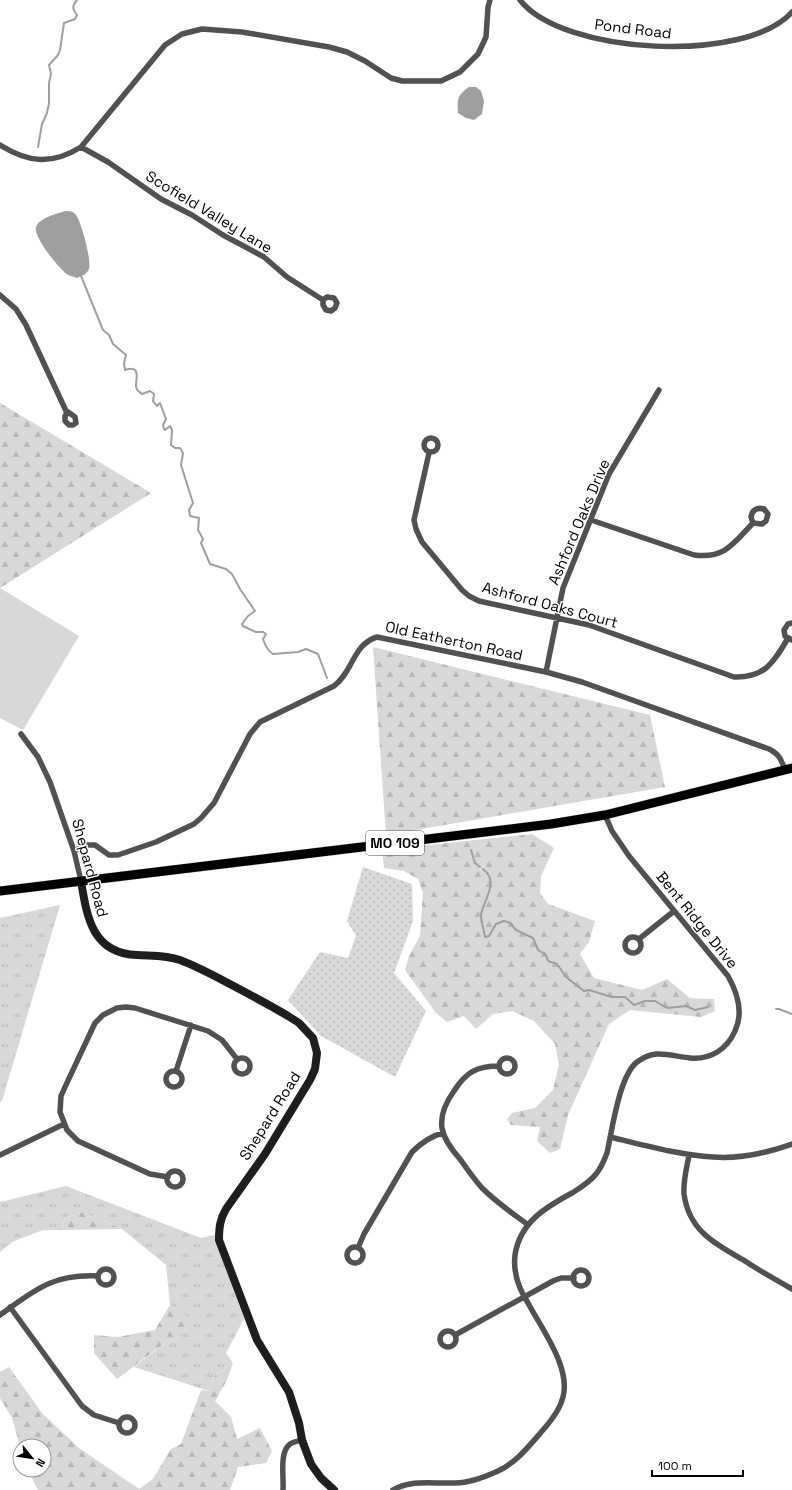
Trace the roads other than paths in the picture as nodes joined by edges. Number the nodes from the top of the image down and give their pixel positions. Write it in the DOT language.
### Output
graph roads {
  1 [pos="490,0"];
  2 [pos="520,0"];
  3 [pos="792,12"];
  4 [pos="0,145"];
  5 [pos="80,147"];
  6 [pos="0,295"];
  7 [pos="323,300"];
  8 [pos="659,390"];
  9 [pos="67,413"];
  10 [pos="429,452"];
  11 [pos="591,520"];
  12 [pos="753,523"];
  13 [pos="557,617"];
  14 [pos="792,623"];
  15 [pos="790,639"];
  16 [pos="546,672"];
  17 [pos="21,734"];
  18 [pos="789,769"];
  19 [pos="605,815"];
  20 [pos="74,851"];
  21 [pos="81,881"];
  22 [pos="0,891"];
  23 [pos="674,911"];
  24 [pos="639,939"];
  25 [pos="190,1025"];
  26 [pos="237,1059"];
  27 [pos="499,1066"];
  28 [pos="176,1071"];
  29 [pos="64,1124"];
  30 [pos="443,1133"];
  31 [pos="610,1137"];
  32 [pos="792,1144"];
  33 [pos="0,1155"];
  34 [pos="689,1155"];
  35 [pos="168,1177"];
  36 [pos="527,1224"];
  37 [pos="358,1248"];
  38 [pos="98,1276"];
  39 [pos="574,1278"];
  40 [pos="792,1289"];
  41 [pos="524,1297"];
  42 [pos="10,1307"];
  43 [pos="0,1315"];
  44 [pos="455,1335"];
  45 [pos="119,1423"];
  46 [pos="302,1440"];
  47 [pos="283,1490"];
  48 [pos="334,1490"];
  49 [pos="393,1490"];
  1 -- 5 [label="street"];
  2 -- 3 [label="street, Pond Road"];
  4 -- 5 [label="street"];
  5 -- 7 [label="street, Scofield Valley Lane"];
  6 -- 9 [label="street"];
  8 -- 11 [label="street, Ashford Oaks Drive"];
  10 -- 13 [label="street, Ashford Oaks Court"];
  11 -- 12 [label="street"];
  11 -- 13 [label="street, Ashford Oaks Drive"];
  13 -- 15 [label="street, Ashford Oaks Court"];
  13 -- 16 [label="street, Ashford Oaks Drive"];
  14 -- 15 [label="street, Ashford Oaks Court"];
  16 -- 18 [label="street, Old Eatherton Road"];
  16 -- 20 [label="street, Old Eatherton Road"];
  17 -- 20 [label="street, Shepard Road"];
  18 -- 19 [label="main road, MO 109"];
  19 -- 21 [label="main road, MO 109"];
  19 -- 23 [label="street, Bent Ridge Drive"];
  20 -- 21 [label="street, Shepard Road"];
  21 -- 22 [label="main road, MO 109"];
  21 -- 46 [label="street, Shepard Road"];
  23 -- 24 [label="street"];
  23 -- 31 [label="street, Bent Ridge Drive"];
  25 -- 26 [label="street"];
  25 -- 28 [label="street"];
  25 -- 29 [label="street"];
  27 -- 30 [label="street"];
  29 -- 33 [label="street"];
  29 -- 35 [label="street"];
  30 -- 36 [label="street"];
  30 -- 37 [label="street"];
  31 -- 34 [label="street"];
  31 -- 36 [label="street, Bent Ridge Drive"];
  32 -- 34 [label="street"];
  34 -- 40 [label="street"];
  36 -- 41 [label="street, Bent Ridge Drive"];
  38 -- 42 [label="street"];
  39 -- 41 [label="street"];
  41 -- 44 [label="street"];
  41 -- 49 [label="street, Bent Ridge Drive"];
  42 -- 43 [label="street"];
  42 -- 45 [label="street"];
  46 -- 47 [label="street"];
  46 -- 48 [label="street, Shepard Road"];
}
